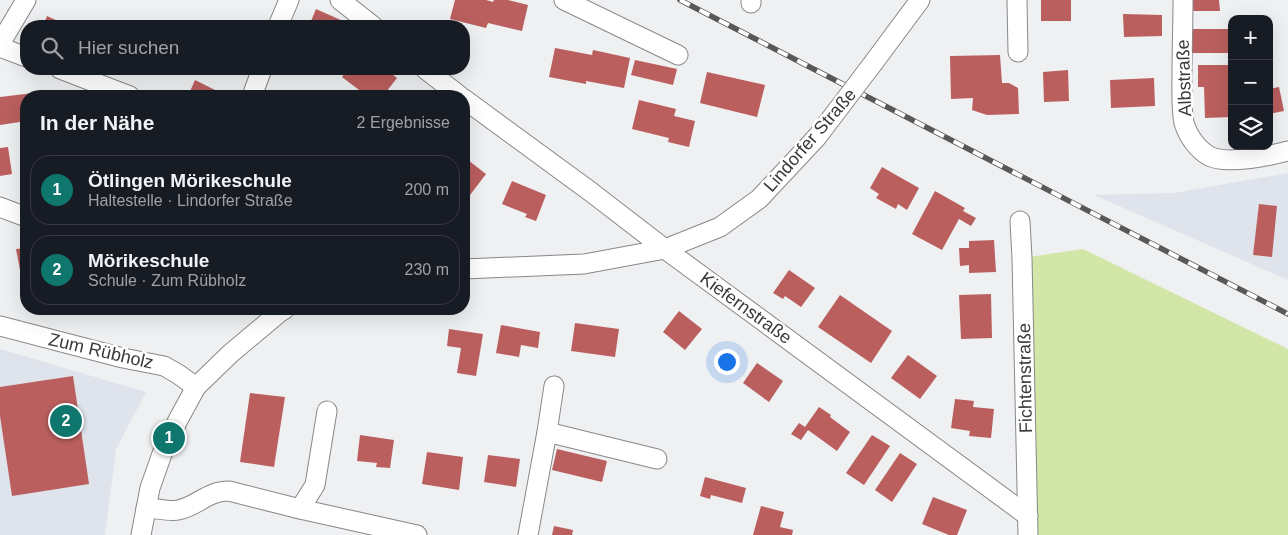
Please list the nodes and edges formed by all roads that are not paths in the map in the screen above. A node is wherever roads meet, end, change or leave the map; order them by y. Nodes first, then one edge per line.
1 (26, 0) edge
2 (288, 0) edge
3 (340, 0) edge
4 (564, 0) edge
5 (920, 0) edge
6 (1017, 0) edge
7 (1183, 0) edge
8 (280, 20) edge
9 (365, 20) edge
10 (0, 46) edge
11 (1018, 52) dead end
12 (20, 54) edge
13 (678, 56) dead end
14 (76, 75) edge
15 (260, 75) edge
16 (433, 75) edge
17 (114, 90) edge
18 (254, 90) edge
19 (452, 90) edge
20 (470, 103) edge
21 (1288, 151) edge
22 (0, 207) edge
23 (20, 215) edge
24 (1020, 221) dead end
25 (665, 249) junction
26 (470, 269) edge
27 (276, 315) edge
28 (0, 326) edge
29 (554, 386) dead end
30 (196, 387) junction
31 (327, 411) dead end
32 (547, 432) junction
33 (657, 459) dead end
34 (146, 508) junction
35 (300, 509) junction
36 (1028, 516) junction
37 (142, 535) edge
38 (417, 535) edge
39 (528, 535) edge
40 (1028, 535) edge

1 - 10 street
2 - 8 street
3 - 9 street
4 - 13 street
5 - 25 street, Lindorfer Straße, bridge
6 - 11 street
7 - 21 street, Albstraße
10 - 12 street
14 - 17 street
15 - 18 street
16 - 19 street
20 - 25 street, Kiefernstraße
22 - 23 street
24 - 36 street, Fichtenstraße
25 - 26 street, Lindorfer Straße
25 - 36 street, Kiefernstraße
27 - 30 street
28 - 30 street, Zum Rübholz
29 - 32 street
30 - 34 street
31 - 35 street
32 - 33 street
32 - 39 street
34 - 35 street
34 - 37 street
35 - 38 street
36 - 40 street, Fichtenstraße

